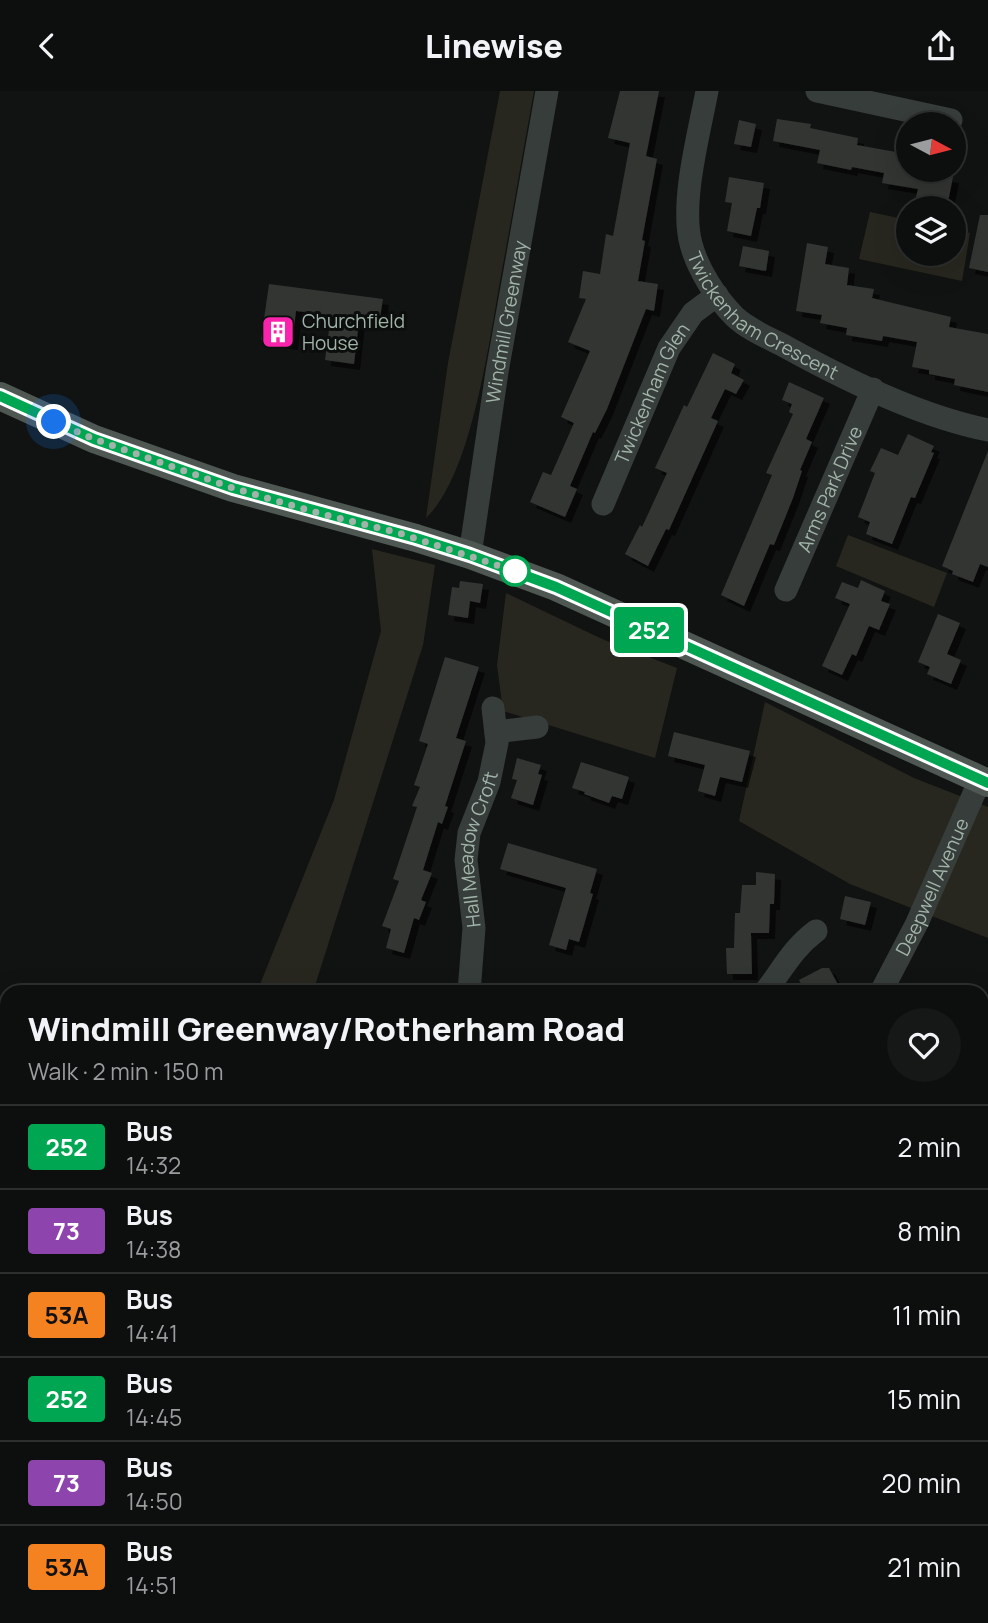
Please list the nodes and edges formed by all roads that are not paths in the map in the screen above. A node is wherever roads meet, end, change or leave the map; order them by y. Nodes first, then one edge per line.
1 (547, 91) edge
2 (706, 91) edge
3 (817, 91) edge
4 (914, 112) edge
5 (717, 295) junction
6 (873, 389) junction
7 (0, 396) edge
8 (988, 430) edge
9 (603, 504) dead end
10 (470, 555) junction
11 (786, 590) dead end
12 (493, 708) dead end
13 (537, 727) dead end
14 (496, 732) junction
15 (984, 782) edge
16 (816, 931) dead end
17 (470, 985) edge
18 (770, 985) edge
19 (885, 985) edge

1 - 10 street, Windmill Greenway
2 - 5 street, Twickenham Crescent
3 - 4 street
5 - 6 street, Twickenham Crescent
5 - 9 street, Twickenham Glen
6 - 8 street, Twickenham Crescent
6 - 11 street, Arms Park Drive
7 - 10 main road
10 - 15 main road
12 - 14 street, Hall Meadow Croft
13 - 14 street
14 - 17 street, Hall Meadow Croft
15 - 19 street, Deepwell Avenue
16 - 18 street

